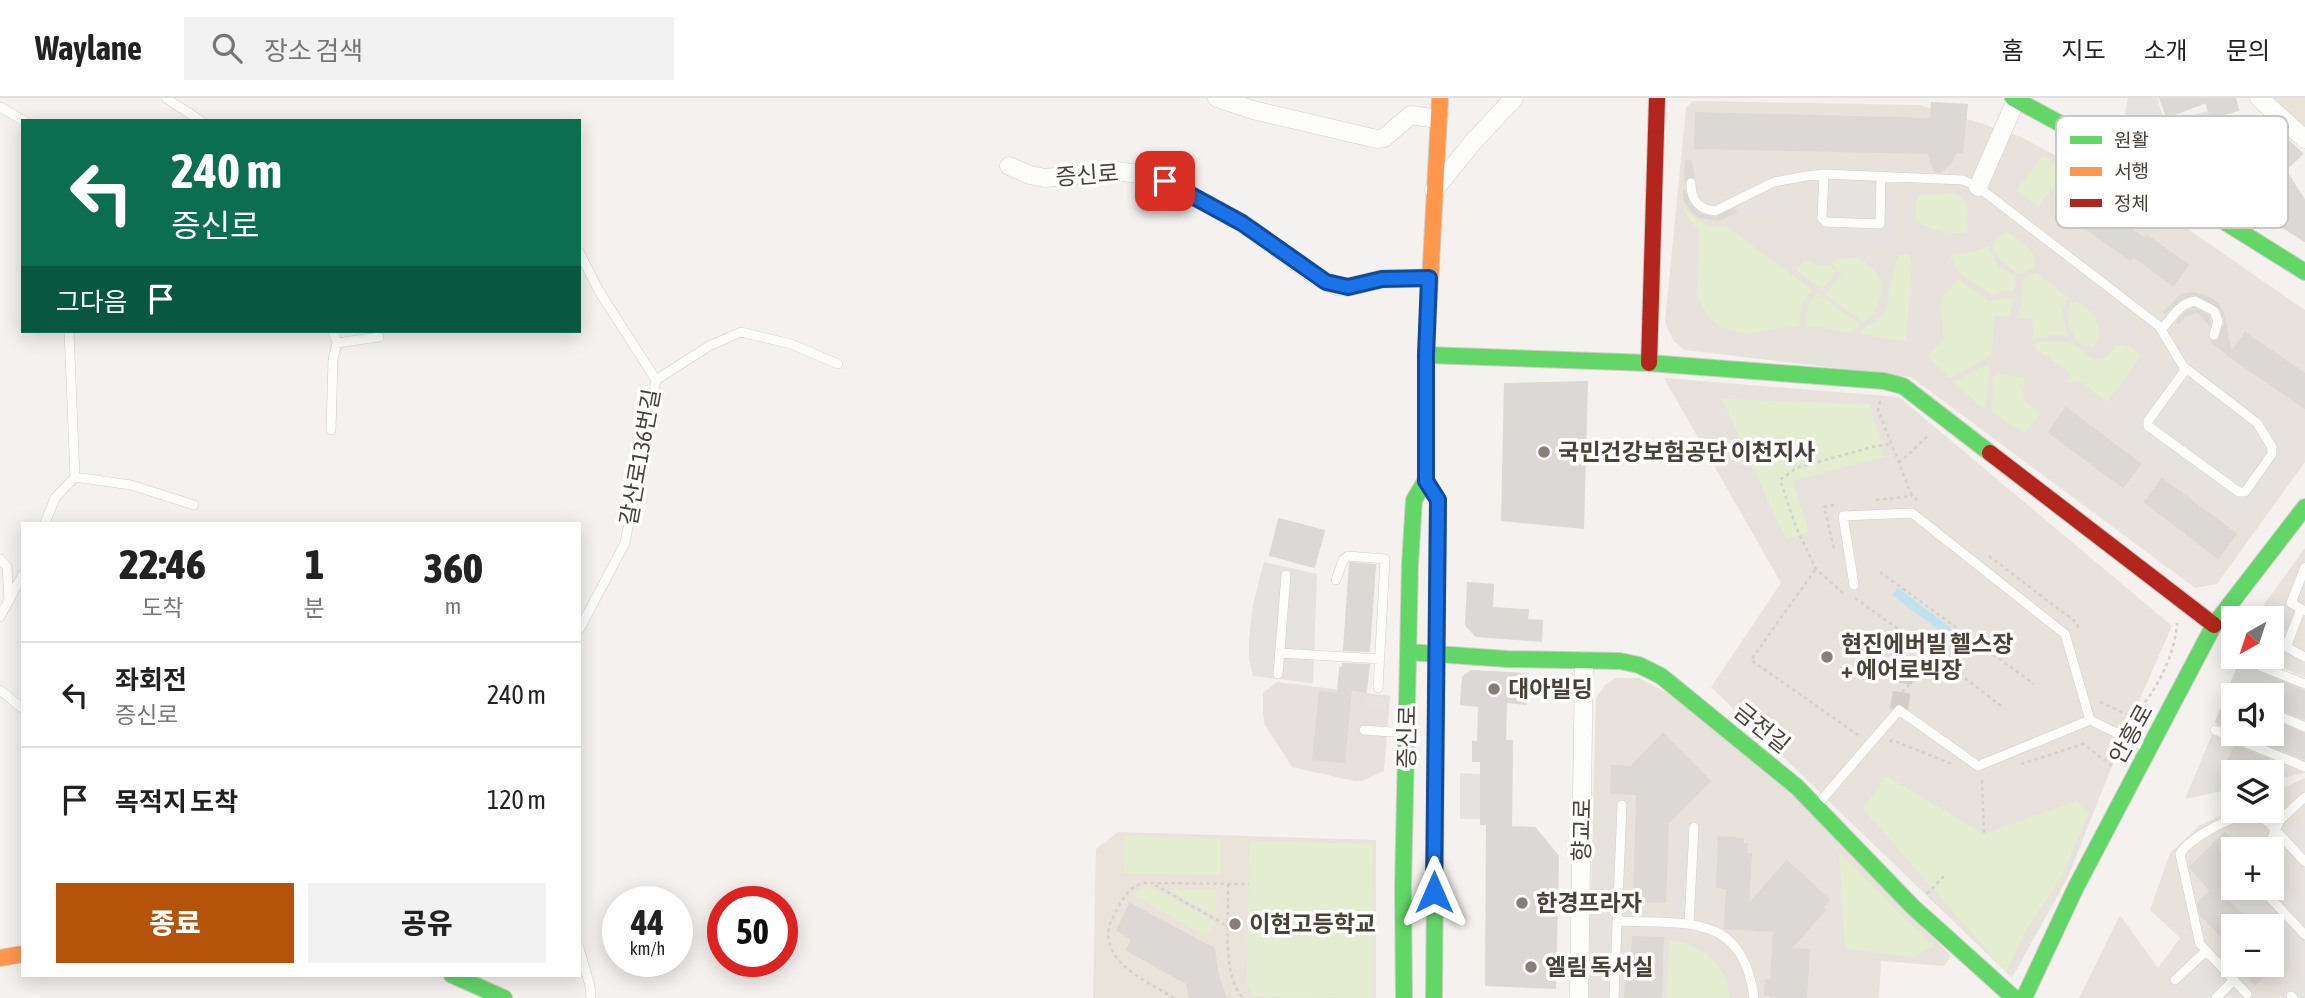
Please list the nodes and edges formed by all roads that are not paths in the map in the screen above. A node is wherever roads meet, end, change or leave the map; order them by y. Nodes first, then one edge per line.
1 (166, 98) edge
2 (1217, 98) edge
3 (1440, 98) edge
4 (1514, 98) edge
5 (1657, 98) edge
6 (2015, 98) edge
7 (2259, 98) edge
8 (0, 107) edge
9 (2279, 116) edge
10 (21, 119) edge
11 (198, 119) edge
12 (1438, 119) junction
13 (2056, 121) edge
14 (2288, 124) edge
15 (2305, 139) edge
16 (1009, 166) dead end
17 (1824, 174) junction
18 (1881, 177) junction
19 (1691, 183) dead end
20 (1978, 187) junction
21 (1434, 191) junction
22 (2235, 228) edge
23 (581, 256) edge
24 (2305, 272) edge
25 (1429, 278) junction
26 (2162, 329) junction
27 (69, 333) edge
28 (334, 333) edge
29 (2214, 335) dead end
30 (379, 337) dead end
31 (337, 343) junction
32 (1426, 355) junction
33 (1650, 363) junction
34 (838, 364) dead end
35 (2186, 369) junction
36 (656, 380) junction
37 (331, 430) dead end
38 (75, 477) junction
39 (1426, 481) junction
40 (194, 505) dead end
41 (2305, 507) edge
42 (45, 522) edge
43 (0, 559) edge
44 (1385, 559) junction
45 (1410, 564) junction
46 (2305, 567) edge
47 (1286, 575) dead end
48 (21, 578) edge
49 (1336, 580) dead end
50 (1854, 585) dead end
51 (9, 603) junction
52 (2303, 610) edge
53 (0, 617) edge
54 (2214, 625) junction
55 (581, 626) edge
56 (1381, 626) junction
57 (1408, 626) junction
58 (1408, 652) junction
59 (1280, 653) junction
60 (1435, 654) junction
61 (2305, 657) edge
62 (1380, 659) junction
63 (1584, 661) junction
64 (2268, 669) edge
65 (1278, 674) dead end
66 (2305, 684) edge
67 (1378, 688) dead end
68 (0, 690) edge
69 (21, 707) edge
70 (2284, 718) edge
71 (2090, 720) junction
72 (2305, 727) edge
73 (1364, 730) dead end
74 (2215, 730) dead end
75 (1407, 733) junction
76 (2148, 748) junction
77 (2305, 767) edge
78 (2305, 797) edge
79 (1622, 806) dead end
80 (1817, 806) junction
81 (1694, 827) dead end
82 (2275, 830) junction
83 (2272, 837) edge
84 (2305, 862) edge
85 (2272, 900) edge
86 (1618, 921) junction
87 (1689, 924) junction
88 (2305, 934) edge
89 (2206, 951) junction
90 (21, 954) edge
91 (581, 955) edge
92 (0, 958) edge
93 (458, 978) edge
94 (2175, 980) dead end
95 (2234, 980) junction
96 (2247, 993) dead end
97 (458, 998) edge
98 (504, 998) edge
99 (591, 998) edge
100 (1404, 998) edge
101 (1434, 998) edge
102 (1579, 998) edge
103 (1615, 998) edge
104 (1754, 998) edge
105 (2014, 998) edge
106 (2024, 998) edge
107 (2216, 998) edge

1 - 11 lane
2 - 12 street
3 - 12 street, 증신로
4 - 21 street
5 - 33 street
6 - 13 street
6 - 20 street
7 - 9 street
8 - 10 lane
12 - 21 street, 증신로
14 - 15 street
16 - 25 street, 증신로
17 - 18 lane
17 - 18 lane
17 - 19 lane
18 - 20 lane
20 - 26 lane
21 - 25 street, 증신로
22 - 24 street
23 - 36 lane, 갈산로136번길
25 - 32 street, 증신로
26 - 29 lane
26 - 35 lane
27 - 38 lane
28 - 31 lane
30 - 31 lane
31 - 37 lane
32 - 33 street
32 - 39 street, 증신로
33 - 54 street
34 - 36 lane
35 - 35 lane
36 - 55 lane, 갈산로136번길
38 - 40 lane
38 - 42 lane
39 - 45 street, 증신로
39 - 60 street, 증신로
41 - 54 street, 안흥로
43 - 51 lane
44 - 45 lane
44 - 49 lane
44 - 56 lane
45 - 57 street, 증신로
46 - 52 lane
47 - 59 lane
48 - 51 lane
50 - 71 lane
51 - 53 lane
52 - 61 lane
54 - 76 street, 안흥로
56 - 57 lane
56 - 62 lane
57 - 58 street, 증신로
58 - 60 street, 금전길
58 - 75 street, 증신로
59 - 62 lane
59 - 65 lane
60 - 63 street, 금전길
60 - 101 street, 증신로
62 - 67 lane
63 - 80 street, 금전길
63 - 102 street, 향교로
64 - 66 lane
68 - 69 lane
70 - 72 lane
71 - 76 lane
71 - 80 lane
73 - 75 lane
74 - 77 lane
75 - 100 street, 증신로
76 - 106 street, 안흥로
78 - 82 lane
79 - 86 lane
80 - 105 street, 금전길
81 - 87 lane
82 - 83 lane
82 - 84 lane
82 - 89 lane
85 - 88 lane
86 - 87 lane
86 - 103 lane
87 - 104 lane
89 - 94 lane
89 - 95 lane
90 - 92 street
91 - 99 lane
93 - 97 street
93 - 98 street
95 - 96 lane
95 - 107 lane

